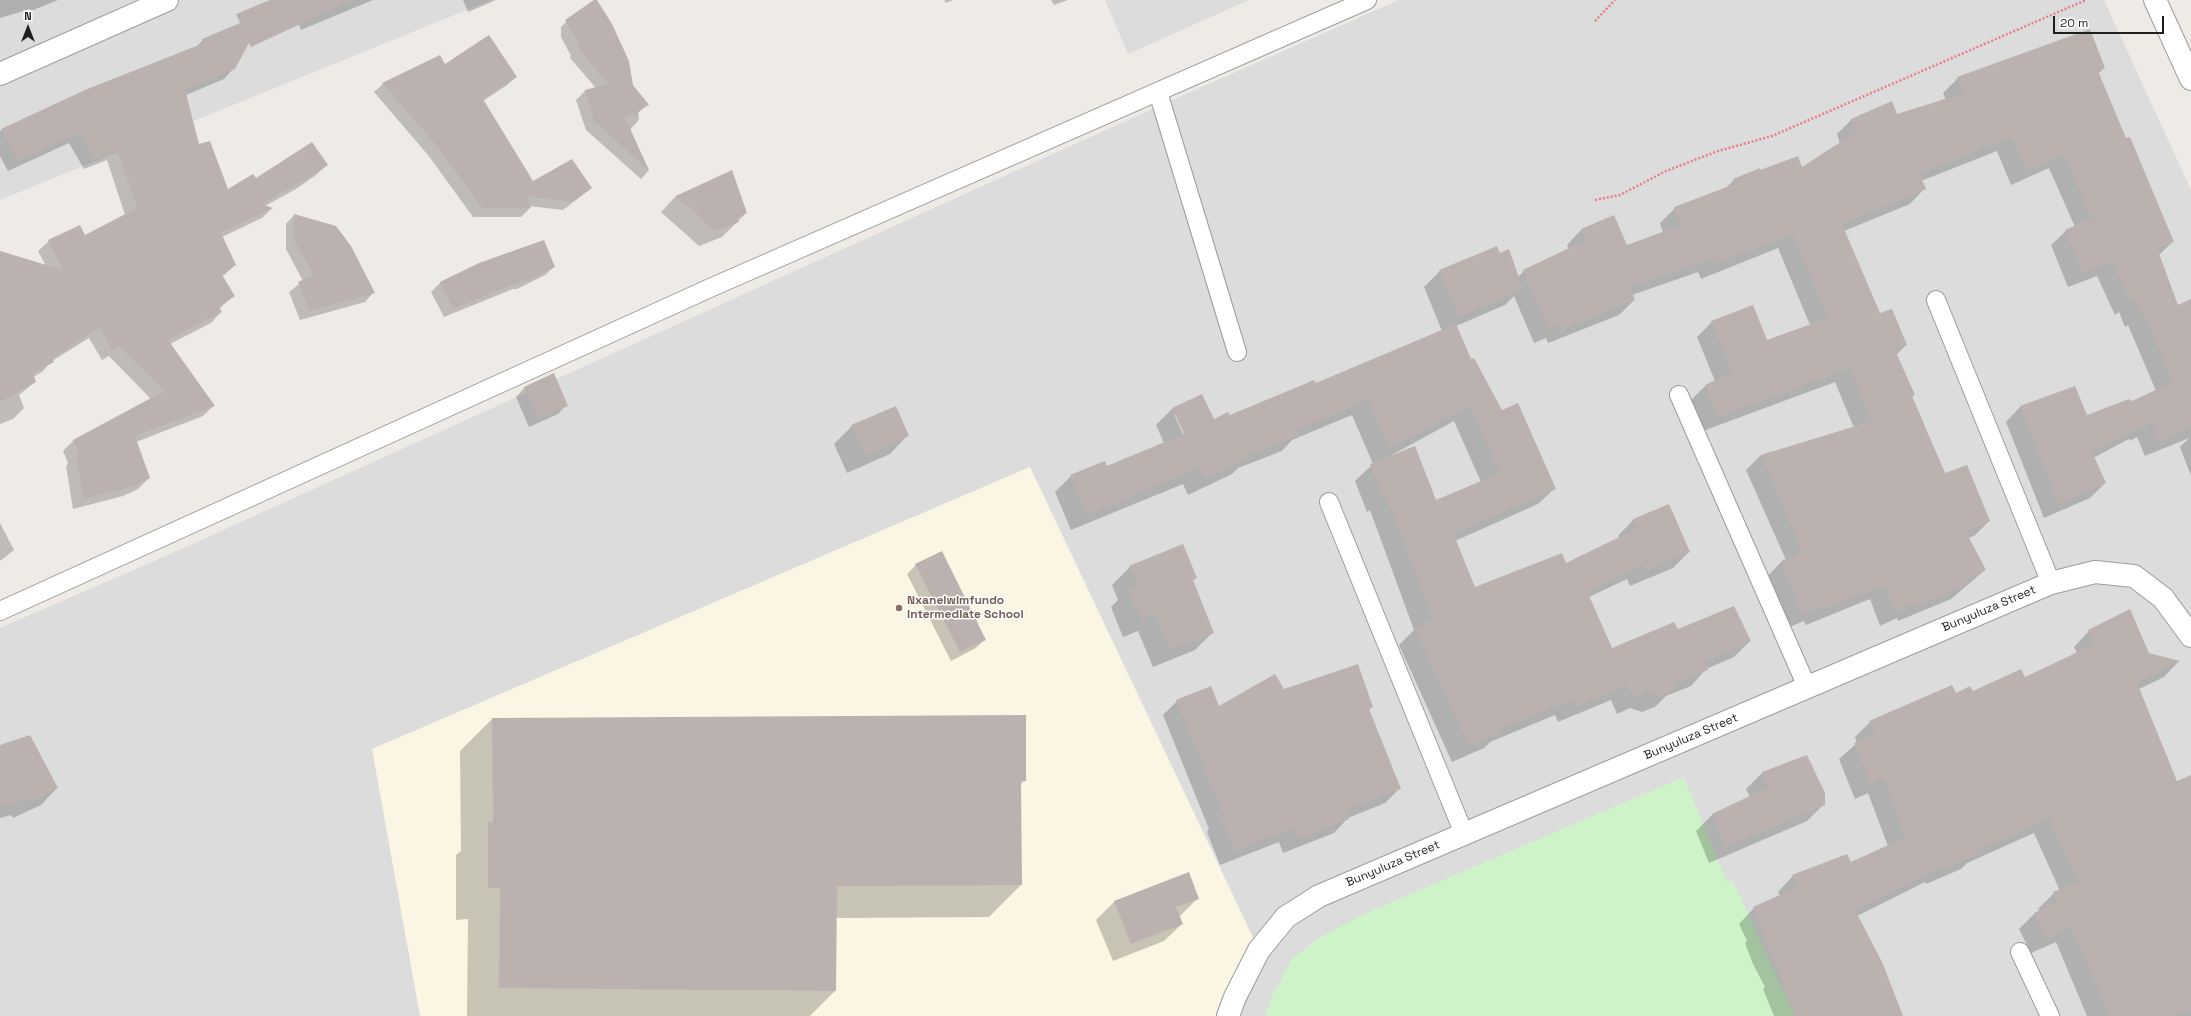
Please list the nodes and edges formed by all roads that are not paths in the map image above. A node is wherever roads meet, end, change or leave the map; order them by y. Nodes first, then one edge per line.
1 (167, 0) edge
2 (1368, 0) edge
3 (2155, 0) edge
4 (0, 74) edge
5 (2191, 79) edge
6 (1158, 92) junction
7 (1936, 300) dead end
8 (1237, 352) dead end
9 (1679, 395) dead end
10 (1329, 502) dead end
11 (2051, 583) junction
12 (0, 611) edge
13 (2191, 636) edge
14 (1807, 687) junction
15 (1464, 834) junction
16 (2020, 952) dead end
17 (1228, 1016) edge
18 (2050, 1016) edge

1 - 4 street
2 - 6 lane
3 - 5 street
6 - 8 lane
6 - 12 lane
7 - 11 lane
9 - 14 lane
10 - 15 lane
11 - 13 street, Bunyuluza Street
11 - 14 street, Bunyuluza Street
14 - 15 street, Bunyuluza Street
15 - 17 street, Bunyuluza Street
16 - 18 lane

